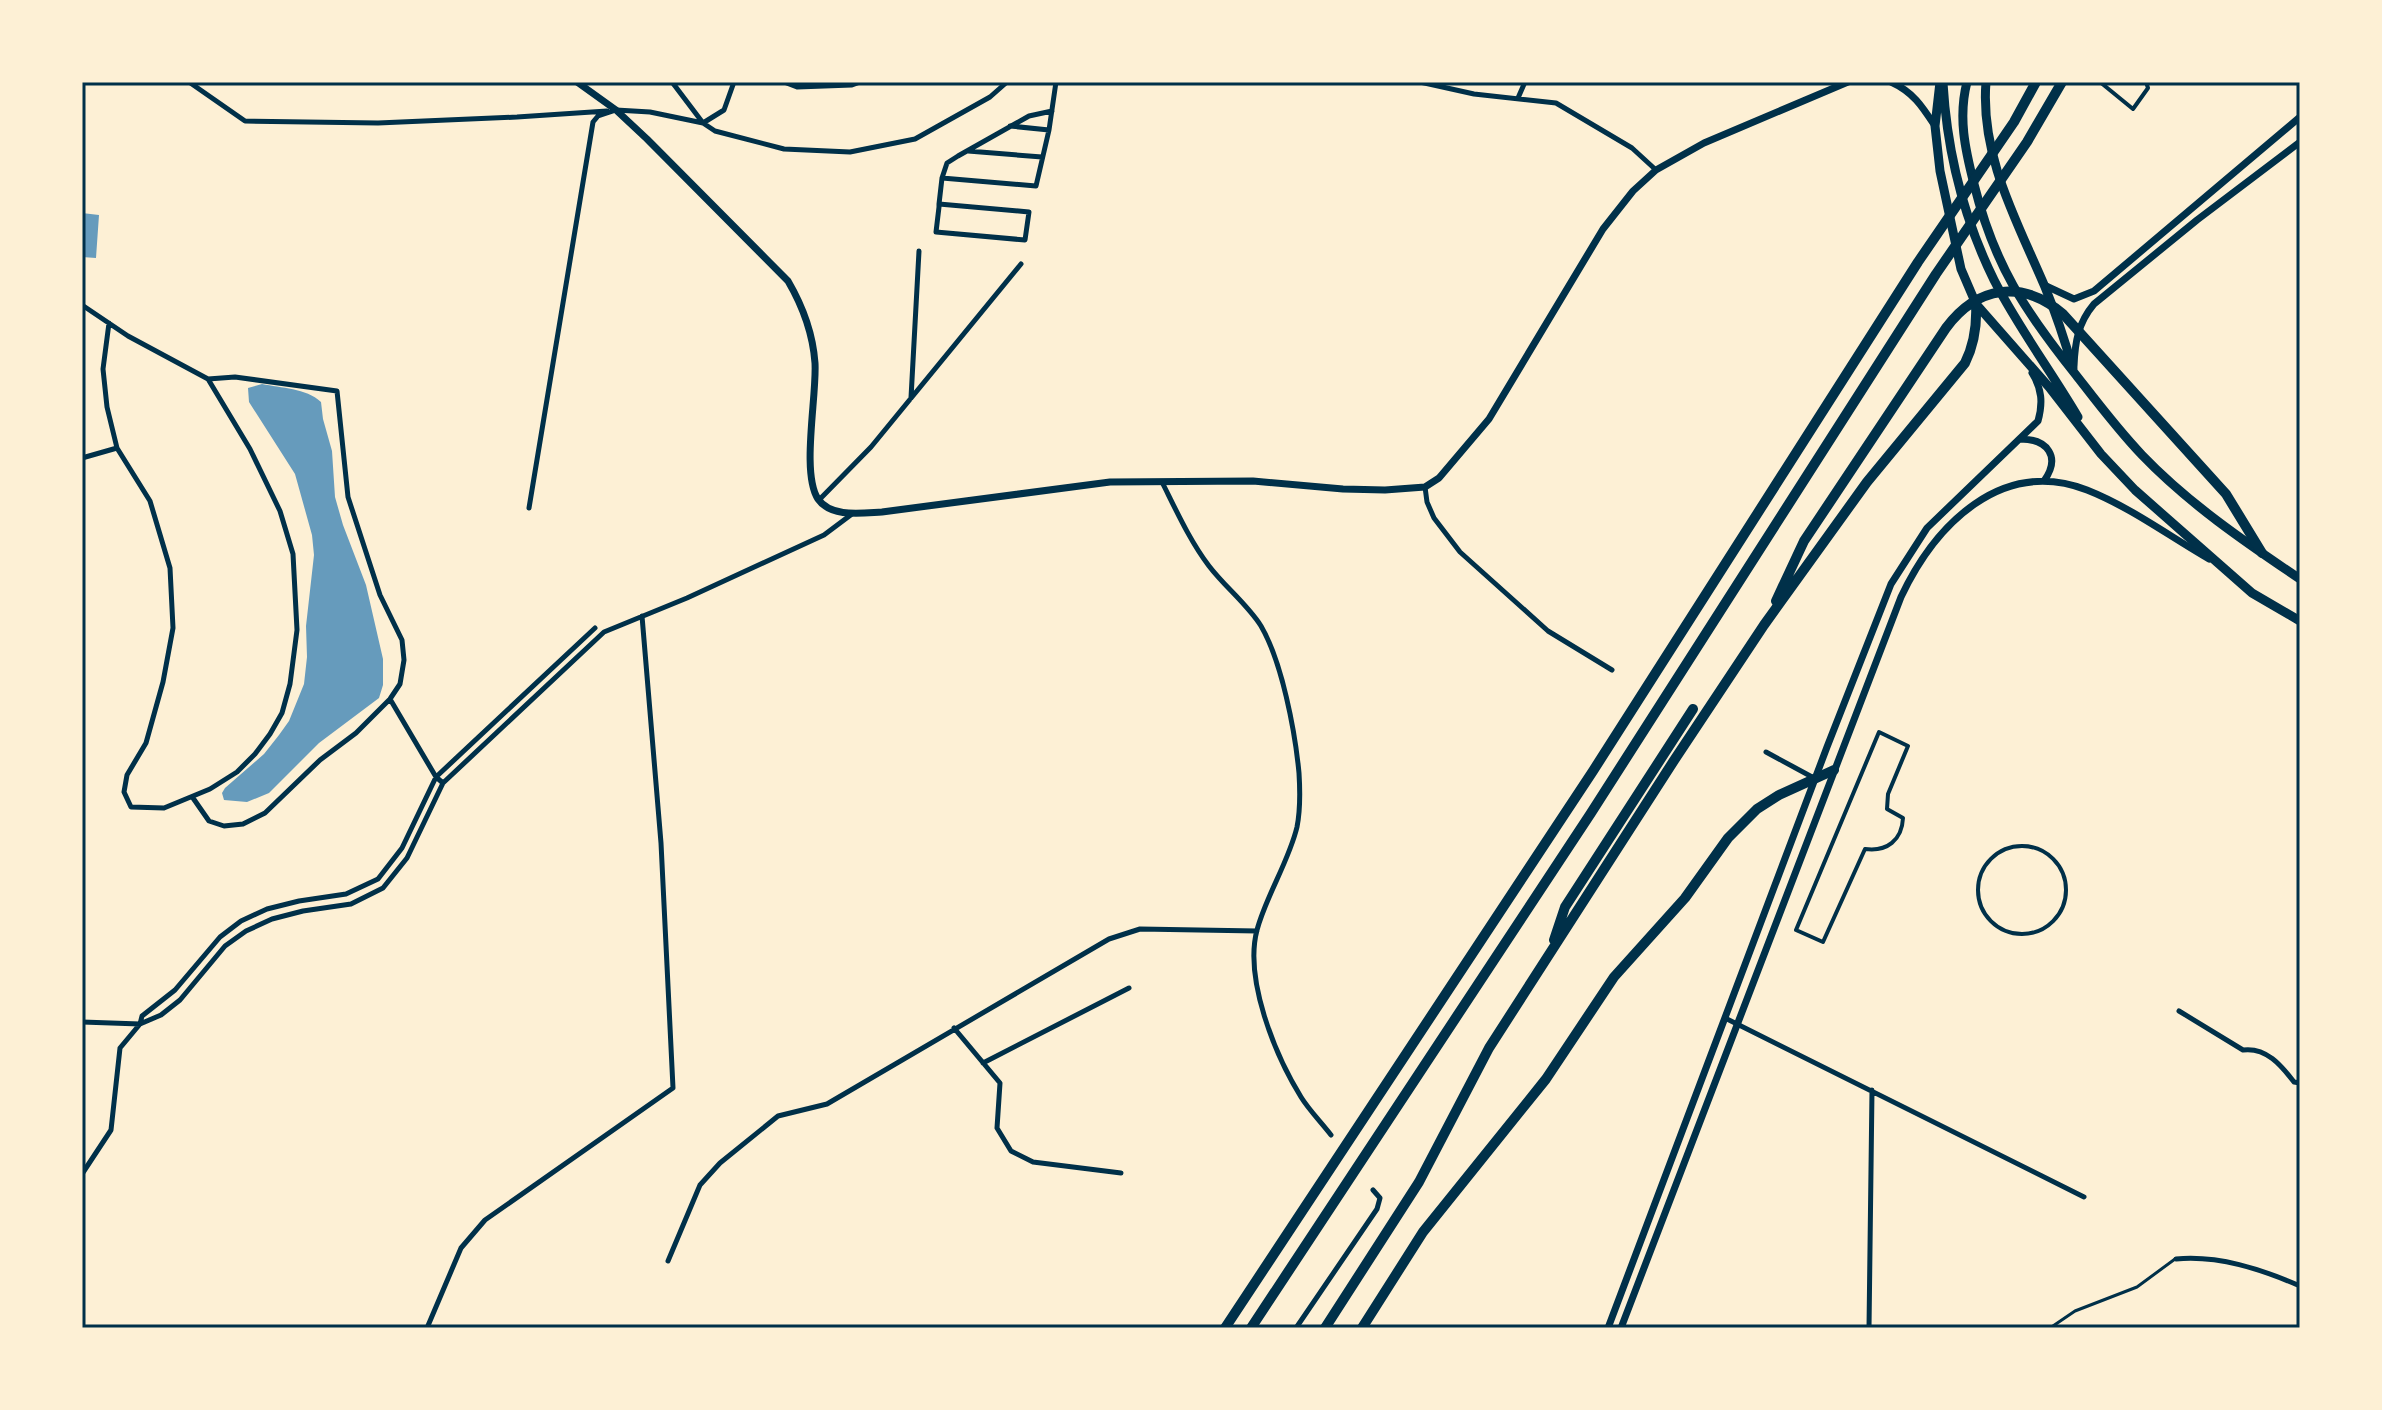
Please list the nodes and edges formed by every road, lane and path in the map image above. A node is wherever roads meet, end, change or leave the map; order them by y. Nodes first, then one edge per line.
1 (189, 82) edge
2 (577, 82) edge
3 (672, 82) edge
4 (734, 82) edge
5 (784, 82) edge
6 (860, 82) edge
7 (1056, 82) edge
8 (1420, 82) edge
9 (1525, 82) edge
10 (1848, 82) edge
11 (1891, 82) edge
12 (1942, 82) edge
13 (1967, 82) edge
14 (1986, 82) edge
15 (2036, 82) edge
16 (2062, 82) edge
17 (2100, 82) edge
18 (2146, 82) edge
19 (1003, 83) edge
20 (1518, 98) junction
21 (616, 110) junction
22 (1052, 111) junction
23 (2300, 117) edge
24 (703, 123) junction
25 (1010, 126) junction
26 (1935, 126) junction
27 (1049, 130) junction
28 (2300, 142) edge
29 (966, 151) junction
30 (1042, 157) junction
31 (1656, 170) junction
32 (942, 178) junction
33 (939, 204) junction
34 (919, 251) dead end
35 (1021, 264) dead end
36 (2044, 285) junction
37 (2094, 291) junction
38 (2101, 298) junction
39 (1976, 304) junction
40 (82, 305) edge
41 (109, 323) junction
42 (2078, 330) junction
43 (2020, 354) junction
44 (2074, 372) junction
45 (208, 379) junction
46 (911, 399) junction
47 (2020, 439) junction
48 (117, 448) junction
49 (2101, 454) junction
50 (82, 458) edge
51 (2044, 481) junction
52 (1162, 482) junction
53 (1425, 487) junction
54 (819, 500) junction
55 (529, 508) dead end
56 (853, 513) junction
57 (2262, 553) junction
58 (2216, 564) junction
59 (2300, 579) edge
60 (642, 616) junction
61 (2300, 621) edge
62 (1764, 625) junction
63 (595, 628) dead end
64 (560, 661) junction
65 (566, 668) junction
66 (1612, 670) dead end
67 (390, 699) junction
68 (1693, 709) dead end
69 (1766, 752) dead end
70 (1834, 770) junction
71 (436, 777) junction
72 (1815, 779) junction
73 (443, 783) junction
74 (193, 798) junction
75 (1875, 850) joint
76 (378, 879) junction
77 (383, 888) junction
78 (2001, 930) joint
79 (1257, 931) junction
80 (1129, 988) dead end
81 (1526, 992) junction
82 (2179, 1011) dead end
83 (1725, 1018) junction
84 (82, 1022) edge
85 (1737, 1023) junction
86 (140, 1024) junction
87 (954, 1028) junction
88 (983, 1063) junction
89 (2300, 1083) edge
90 (1872, 1090) junction
91 (1331, 1135) dead end
92 (1121, 1173) dead end
93 (82, 1174) edge
94 (1373, 1190) dead end
95 (2084, 1197) dead end
96 (2176, 1259) joint
97 (668, 1261) dead end
98 (2300, 1286) edge
99 (427, 1328) edge
100 (1225, 1328) edge
101 (1251, 1328) edge
102 (1296, 1328) edge
103 (1325, 1328) edge
104 (1362, 1328) edge
105 (1608, 1328) edge
106 (1621, 1328) edge
107 (1869, 1328) edge
108 (2050, 1328) edge

1 - 21 street
2 - 21 street
3 - 24 street
4 - 24 street
5 - 6 street
7 - 22 street
8 - 20 street
9 - 20 street
10 - 31 street
11 - 26 street
12 - 26 highway
12 - 49 highway
13 - 44 highway
14 - 36 highway
15 - 100 highway
16 - 101 highway
17 - 18 street
19 - 24 street
20 - 31 street
21 - 24 street
21 - 54 street
21 - 55 street
22 - 25 street
22 - 27 street
23 - 37 street
25 - 27 street
25 - 29 street
26 - 39 highway
27 - 30 street
28 - 38 street
29 - 30 street
29 - 32 street
30 - 32 street
31 - 53 street
32 - 33 street
33 - 33 street
34 - 46 street
35 - 46 street
36 - 37 street
36 - 44 highway
37 - 38 street
38 - 42 street
39 - 43 highway
39 - 62 highway
40 - 41 street
41 - 45 street
41 - 48 street
42 - 44 street
42 - 57 highway
42 - 62 highway
43 - 47 street
43 - 49 highway
44 - 57 highway
45 - 67 street
45 - 74 street
46 - 54 street
47 - 51 street
47 - 72 street
48 - 50 street
48 - 74 street
49 - 58 highway
51 - 58 street
51 - 70 street
52 - 53 street
52 - 56 street
52 - 79 street
53 - 66 street
54 - 56 street
56 - 60 street
57 - 59 highway
58 - 61 highway
60 - 65 street
60 - 99 street
62 - 81 highway
63 - 64 street
64 - 65 street
64 - 71 street
65 - 73 street
67 - 71 street
67 - 74 street
68 - 81 highway
69 - 72 street
70 - 72 highway
70 - 85 street
71 - 73 street
71 - 76 street
72 - 83 street
72 - 104 highway
73 - 77 street
75 - 75 street
76 - 77 street
76 - 86 street
77 - 86 street
78 - 78 street
79 - 87 street
79 - 91 street
80 - 88 street
81 - 103 highway
82 - 89 street
83 - 85 street
83 - 105 street
84 - 86 street
85 - 90 street
85 - 106 street
86 - 93 street
87 - 88 street
87 - 97 street
88 - 92 street
90 - 95 street
90 - 107 street
94 - 102 street
96 - 98 street
96 - 108 lane

